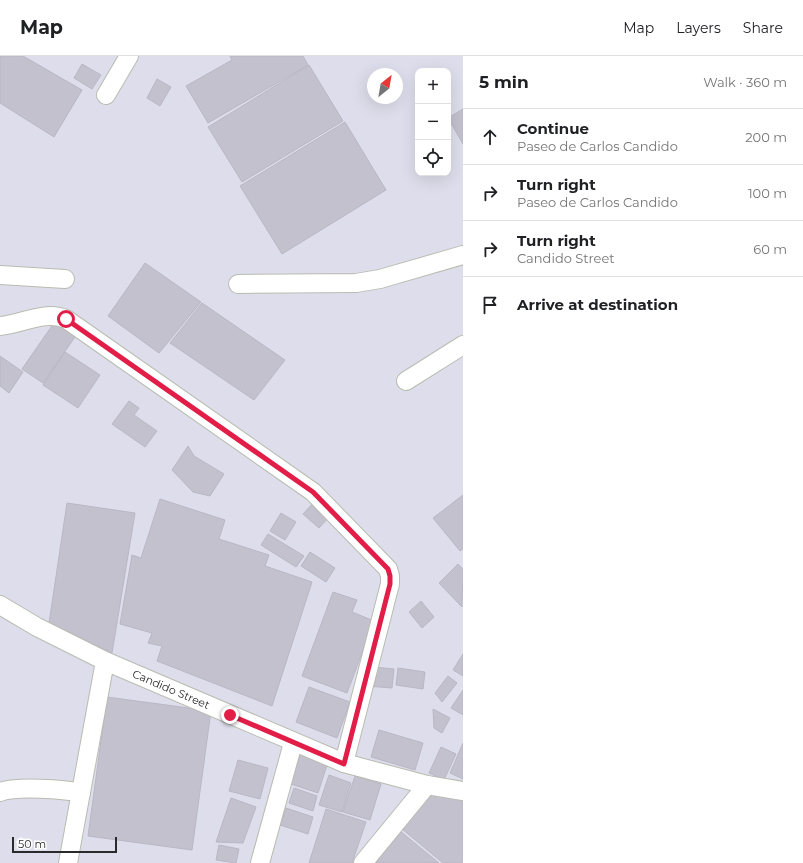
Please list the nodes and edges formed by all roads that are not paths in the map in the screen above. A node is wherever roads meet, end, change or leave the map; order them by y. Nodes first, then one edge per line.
1 (129, 56) edge
2 (106, 95) dead end
3 (463, 255) edge
4 (0, 275) edge
5 (65, 279) dead end
6 (238, 284) dead end
7 (0, 326) edge
8 (463, 345) edge
9 (406, 381) dead end
10 (0, 605) edge
11 (105, 661) junction
12 (293, 743) junction
13 (344, 764) junction
14 (427, 785) junction
15 (463, 791) edge
16 (0, 792) edge
17 (81, 793) junction
18 (68, 863) edge
19 (260, 863) edge
20 (363, 863) edge

1 - 2 street
3 - 6 street
4 - 5 street
7 - 13 street
8 - 9 street
10 - 11 street, Candido Street
11 - 12 street, Candido Street
11 - 17 street
12 - 13 street, Candido Street
12 - 19 street
13 - 14 street, Candido Street
14 - 15 street, Candido Street
14 - 20 street
16 - 17 street
17 - 18 street

